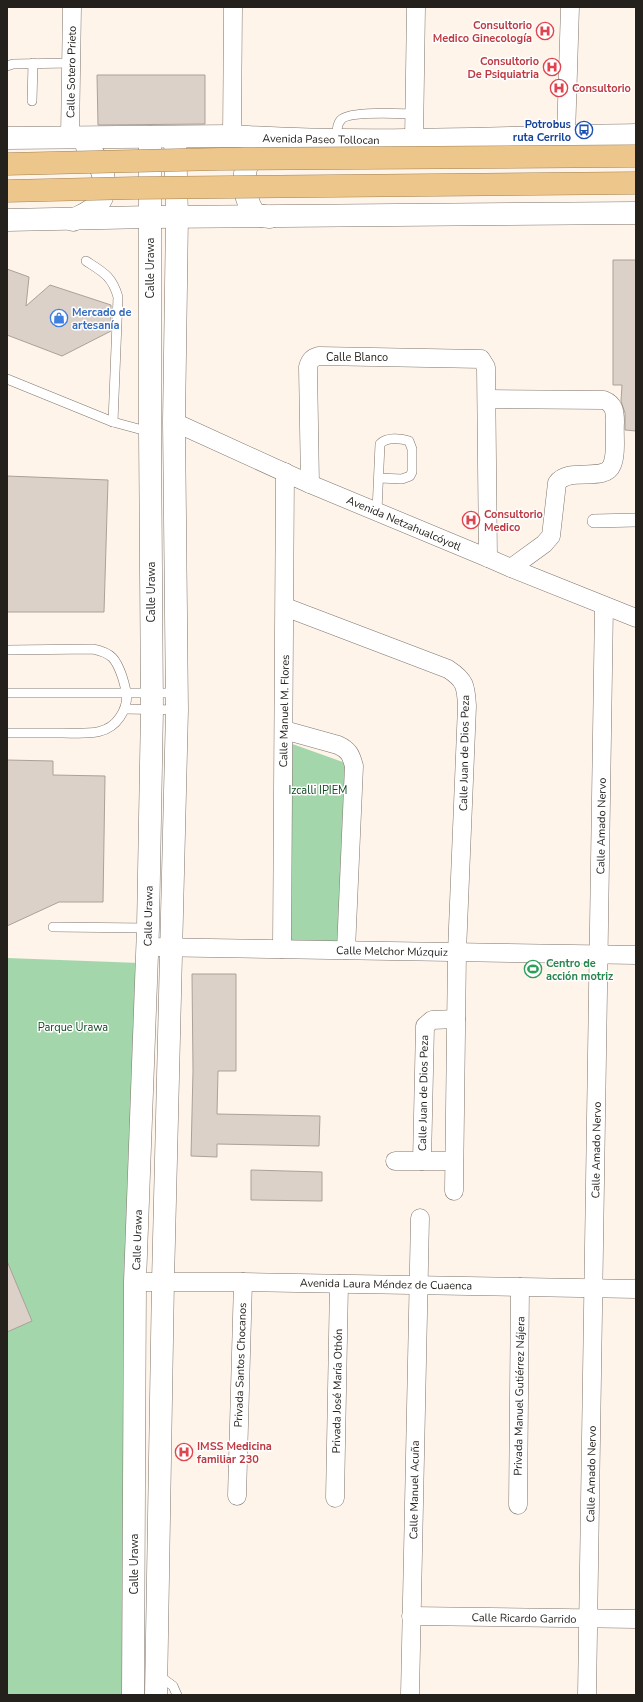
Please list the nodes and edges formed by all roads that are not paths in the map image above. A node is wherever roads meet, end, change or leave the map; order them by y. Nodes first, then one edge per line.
1 (72, 7) edge
2 (233, 7) edge
3 (416, 7) edge
4 (570, 7) edge
5 (32, 63) junction
6 (71, 63) junction
7 (7, 66) edge
8 (32, 101) dead end
9 (415, 114) junction
10 (636, 135) edge
11 (232, 136) junction
12 (566, 136) junction
13 (70, 137) junction
14 (150, 137) junction
15 (175, 137) junction
16 (7, 138) edge
17 (269, 139) junction
18 (337, 139) junction
19 (414, 140) junction
20 (636, 156) edge
21 (7, 164) edge
22 (636, 183) edge
23 (7, 191) edge
24 (636, 213) edge
25 (151, 217) junction
26 (177, 217) junction
27 (270, 217) junction
28 (7, 220) edge
29 (73, 220) junction
30 (86, 261) dead end
31 (7, 379) edge
32 (486, 399) junction
33 (113, 422) junction
34 (174, 422) junction
35 (150, 432) junction
36 (285, 472) junction
37 (379, 478) junction
38 (310, 484) junction
39 (377, 511) junction
40 (636, 520) edge
41 (594, 521) dead end
42 (488, 558) junction
43 (510, 568) junction
44 (604, 606) junction
45 (285, 607) junction
46 (636, 618) edge
47 (7, 650) edge
48 (7, 693) edge
49 (127, 694) junction
50 (152, 701) junction
51 (177, 702) junction
52 (125, 709) junction
53 (284, 730) junction
54 (7, 733) edge
55 (53, 927) dead end
56 (148, 938) junction
57 (172, 948) junction
58 (282, 950) junction
59 (346, 950) junction
60 (457, 952) junction
61 (599, 954) junction
62 (636, 955) edge
63 (456, 1019) junction
64 (396, 1161) dead end
65 (422, 1161) junction
66 (454, 1161) junction
67 (454, 1191) dead end
68 (420, 1218) dead end
69 (163, 1281) junction
70 (135, 1282) junction
71 (243, 1282) junction
72 (339, 1284) junction
73 (419, 1285) junction
74 (520, 1287) junction
75 (593, 1288) junction
76 (636, 1289) edge
77 (237, 1496) dead end
78 (335, 1498) dead end
79 (518, 1505) dead end
80 (411, 1616) junction
81 (588, 1619) junction
82 (636, 1619) edge
83 (157, 1685) edge
84 (133, 1695) edge
85 (177, 1695) edge
86 (410, 1695) edge
87 (587, 1695) edge

1 - 6 street, Calle Sotero Prieto
2 - 11 street
3 - 9 street
4 - 12 street
5 - 6 lane
5 - 7 lane
5 - 8 lane
6 - 13 street, Calle Sotero Prieto
9 - 18 lane
9 - 19 street
10 - 12 main road, Avenida Paseo Tollocan
11 - 15 main road, Avenida Paseo Tollocan
11 - 17 main road, Avenida Paseo Tollocan
12 - 19 main road, Avenida Paseo Tollocan
13 - 14 main road, Avenida Paseo Tollocan
13 - 16 main road, Avenida Paseo Tollocan
13 - 29 main road
14 - 15 main road, Avenida Paseo Tollocan
14 - 25 main road, Calle Urawa
15 - 26 main road
17 - 18 main road, Avenida Paseo Tollocan
17 - 27 main road
18 - 19 main road, Avenida Paseo Tollocan
20 - 21 highway, Avenida Paseo Tollocan, bridge
22 - 23 highway, bridge
24 - 27 main road
25 - 26 main road
25 - 29 main road
25 - 35 main road, Calle Urawa
26 - 27 main road
26 - 34 main road
28 - 29 main road
30 - 33 lane
31 - 33 lane
32 - 38 street, Calle Blanco
32 - 42 street
32 - 43 street
33 - 35 lane
34 - 36 street, Avenida Netzahualcóyotl
34 - 51 main road
35 - 50 main road, Calle Urawa
36 - 38 street, Avenida Netzahualcóyotl
36 - 45 street, Calle Manuel M. Flores
37 - 37 lane
37 - 39 lane
38 - 39 street, Avenida Netzahualcóyotl
39 - 42 street, Avenida Netzahualcóyotl
40 - 41 street
42 - 43 street, Avenida Netzahualcóyotl
43 - 44 street, Avenida Netzahualcóyotl
44 - 46 street, Avenida Netzahualcóyotl
44 - 61 street, Calle Amado Nervo
45 - 53 street, Calle Manuel M. Flores
45 - 60 street, Calle Juan de Dios Peza
47 - 49 lane
48 - 49 lane
49 - 50 lane
49 - 52 lane
50 - 51 lane
50 - 51 lane
50 - 52 lane
50 - 56 main road, Calle Urawa
51 - 57 main road
52 - 54 lane
53 - 58 street, Calle Manuel M. Flores
53 - 59 street
55 - 56 lane
56 - 57 street, Calle Melchor Múzquiz
56 - 70 main road, Calle Urawa
57 - 58 street, Calle Melchor Múzquiz
57 - 69 main road
58 - 59 street, Calle Melchor Múzquiz
59 - 60 street, Calle Melchor Múzquiz
60 - 61 street, Calle Melchor Múzquiz
60 - 63 street, Calle Juan de Dios Peza
61 - 62 street, Calle Melchor Múzquiz
61 - 75 street, Calle Amado Nervo
63 - 65 street, Calle Juan de Dios Peza
63 - 66 street, Calle Juan de Dios Peza
64 - 65 street
65 - 66 street, Calle Juan de Dios Peza
66 - 67 street, Calle Juan de Dios Peza
68 - 73 street
69 - 70 street, Avenida Laura Méndez de Cuaenca
69 - 71 street, Avenida Laura Méndez de Cuaenca
69 - 83 main road
70 - 84 main road, Calle Urawa
71 - 72 street, Avenida Laura Méndez de Cuaenca
71 - 77 street, Privada Santos Chocanos
72 - 73 street, Avenida Laura Méndez de Cuaenca
72 - 78 street, Privada José María Othón
73 - 74 street, Avenida Laura Méndez de Cuaenca
73 - 80 street, Calle Manuel Acuña
74 - 75 street, Avenida Laura Méndez de Cuaenca
74 - 79 street, Privada Manuel Gutiérrez Nájera
75 - 76 street, Avenida Laura Méndez de Cuaenca
75 - 81 street, Calle Amado Nervo
80 - 81 street, Calle Ricardo Garrido
80 - 86 street, Calle Manuel Acuña
81 - 82 street, Calle Ricardo Garrido
81 - 87 street, Calle Amado Nervo
83 - 85 lane

